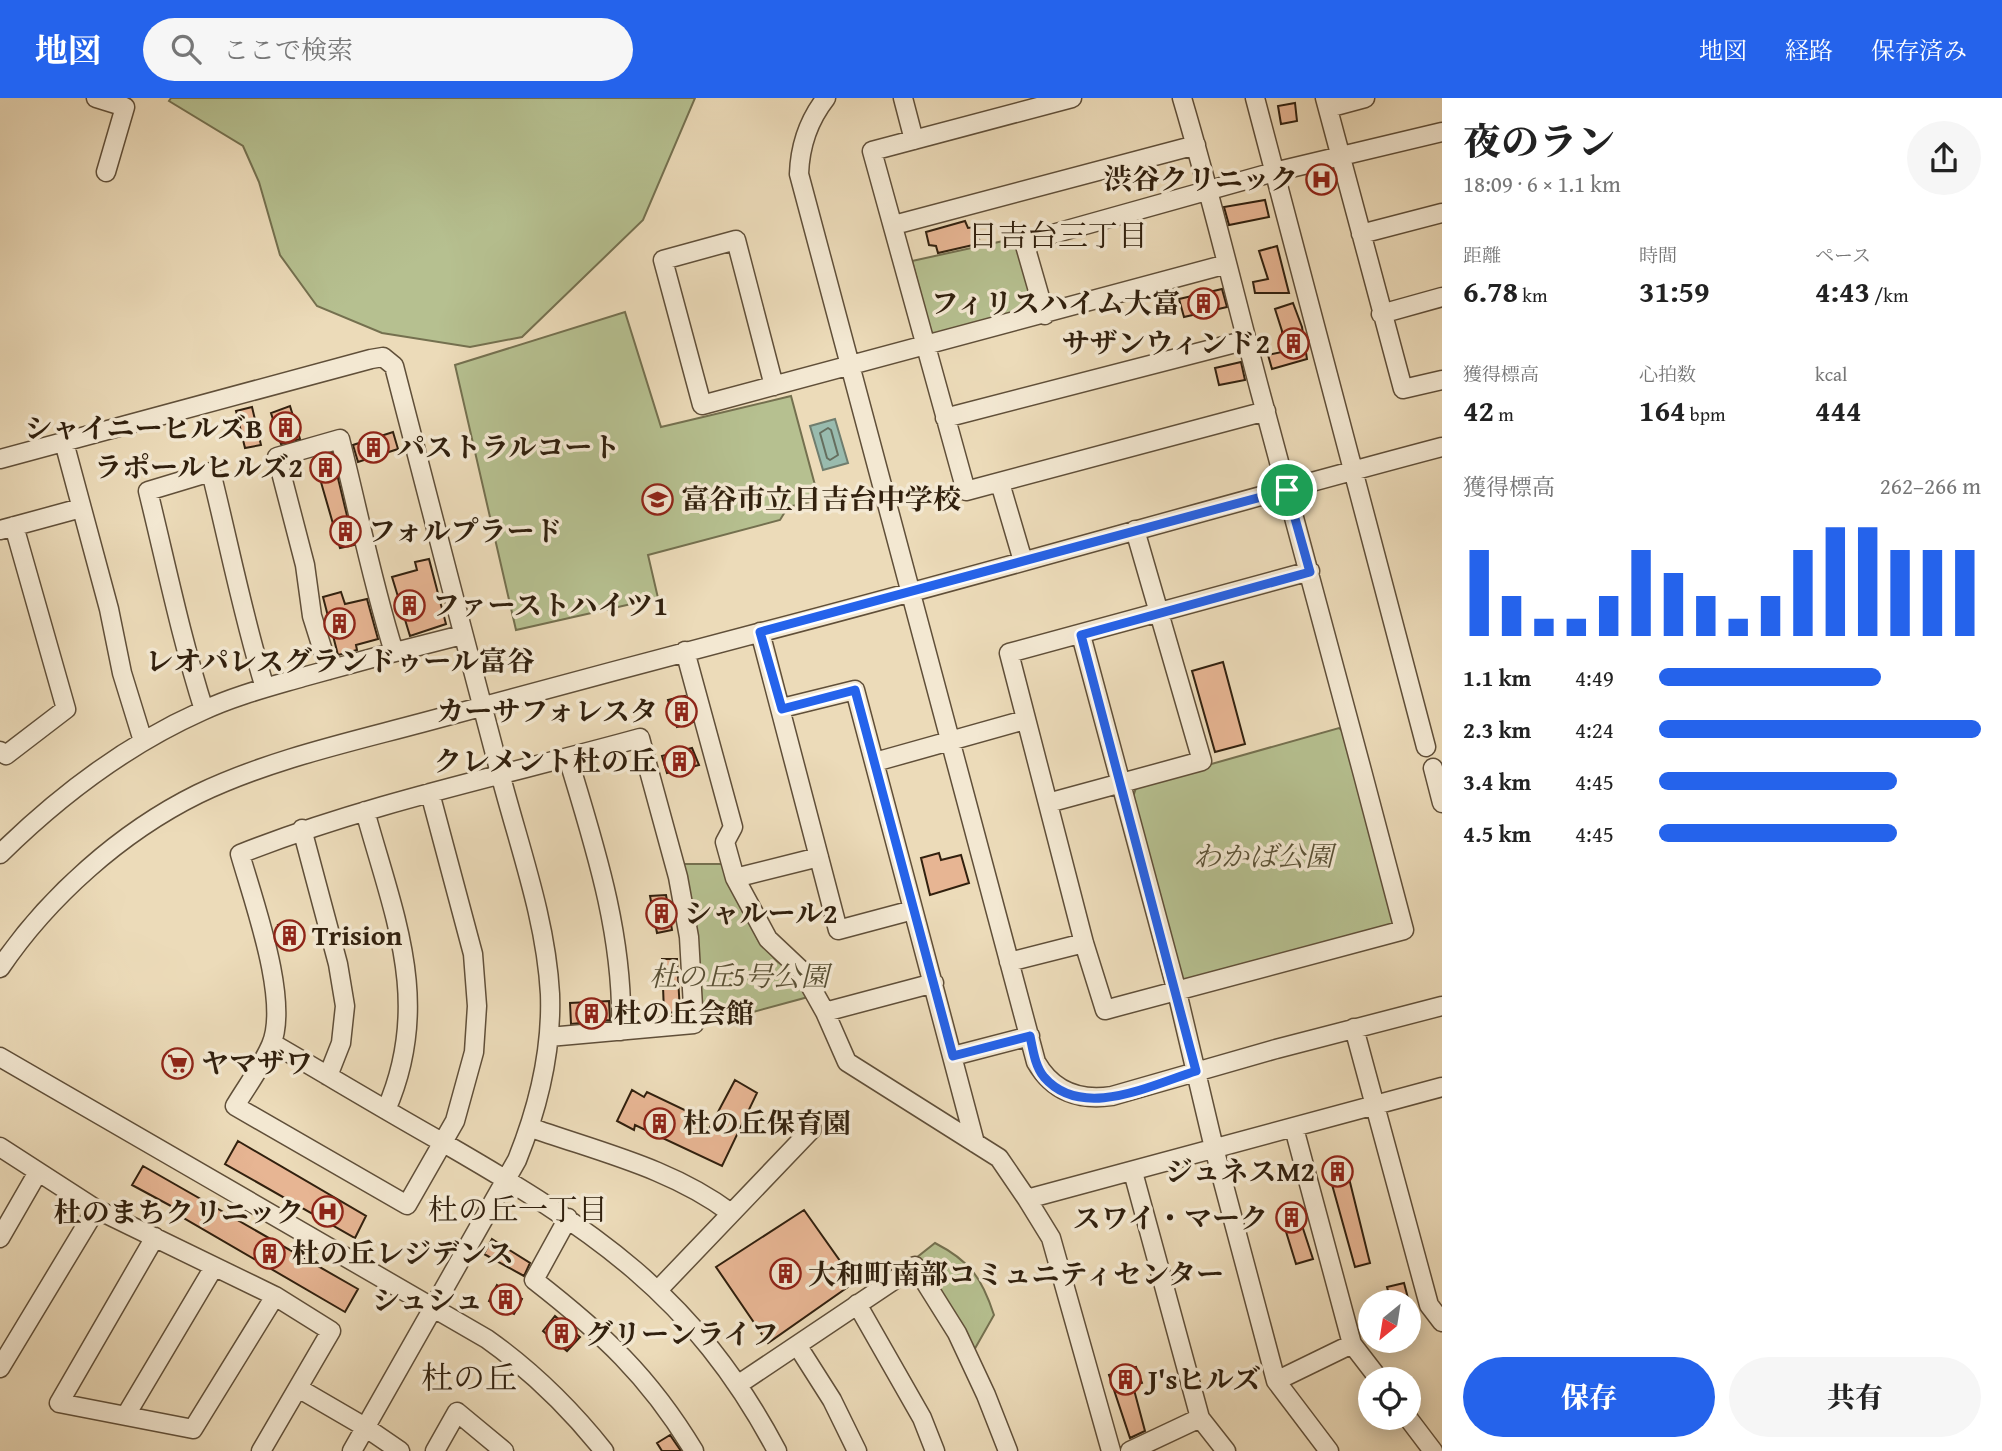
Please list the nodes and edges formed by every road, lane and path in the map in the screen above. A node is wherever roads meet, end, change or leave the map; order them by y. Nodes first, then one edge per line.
1 (96, 98) edge
2 (826, 98) edge
3 (903, 98) edge
4 (1072, 98) edge
5 (1182, 98) edge
6 (1255, 98) edge
7 (1365, 98) edge
8 (1326, 103) edge
9 (1442, 132) edge
10 (914, 140) junction
11 (1196, 145) junction
12 (1339, 156) junction
13 (106, 172) dead end
14 (1274, 172) junction
15 (1210, 191) junction
16 (1442, 213) edge
17 (894, 225) junction
18 (1361, 234) junction
19 (1227, 264) junction
20 (1442, 297) edge
21 (1381, 314) junction
22 (1045, 315) junction
23 (1247, 340) junction
24 (927, 345) junction
25 (850, 366) junction
26 (1442, 380) edge
27 (774, 386) junction
28 (1266, 411) junction
29 (945, 418) junction
30 (64, 442) junction
31 (1442, 447) edge
32 (0, 459) edge
33 (1355, 471) junction
34 (1000, 483) junction
35 (1287, 490) junction
36 (81, 508) junction
37 (7, 528) edge
38 (1135, 530) junction
39 (1023, 561) junction
40 (1310, 572) junction
41 (911, 592) junction
42 (1160, 613) junction
43 (760, 632) junction
44 (462, 635) junction
45 (1081, 635) junction
46 (685, 651) junction
47 (394, 652) junction
48 (328, 670) junction
49 (265, 688) junction
50 (484, 705) junction
51 (782, 709) junction
52 (204, 710) junction
53 (1025, 720) junction
54 (143, 741) junction
55 (951, 741) junction
56 (1426, 747) dead end
57 (0, 751) edge
58 (568, 758) junction
59 (875, 762) junction
60 (1436, 769) edge
61 (500, 775) junction
62 (1121, 784) junction
63 (430, 793) junction
64 (1048, 803) junction
65 (1442, 803) edge
66 (365, 811) junction
67 (302, 829) junction
68 (0, 855) edge
69 (819, 857) junction
70 (735, 878) junction
71 (912, 910) junction
72 (1084, 943) junction
73 (1009, 962) junction
74 (0, 968) edge
75 (934, 983) junction
76 (1177, 992) junction
77 (1442, 1006) edge
78 (825, 1012) junction
79 (1354, 1028) junction
80 (621, 1031) junction
81 (1030, 1036) junction
82 (549, 1037) junction
83 (272, 1043) junction
84 (953, 1056) junction
85 (0, 1057) edge
86 (1196, 1071) junction
87 (328, 1076) junction
88 (1442, 1087) edge
89 (1375, 1106) junction
90 (386, 1110) junction
91 (529, 1127) junction
92 (1294, 1128) junction
93 (812, 1129) dead end
94 (443, 1143) junction
95 (975, 1143) junction
96 (0, 1147) edge
97 (1214, 1148) junction
98 (38, 1172) junction
99 (1133, 1172) junction
100 (507, 1179) junction
101 (1027, 1199) junction
102 (96, 1209) junction
103 (731, 1213) junction
104 (568, 1218) junction
105 (155, 1237) junction
106 (0, 1238) edge
107 (214, 1267) junction
108 (658, 1290) junction
109 (275, 1296) junction
110 (1436, 1302) edge
111 (857, 1304) junction
112 (435, 1308) junction
113 (1442, 1322) edge
114 (1352, 1344) junction
115 (797, 1345) junction
116 (1370, 1367) edge
117 (0, 1368) edge
118 (1276, 1381) junction
119 (739, 1384) junction
120 (298, 1388) junction
121 (126, 1415) junction
122 (1200, 1418) junction
123 (365, 1427) junction
124 (1417, 1430) edge
125 (261, 1451) edge
126 (352, 1451) edge
127 (400, 1451) edge
128 (435, 1451) edge
129 (504, 1451) edge
130 (604, 1451) edge
131 (694, 1451) edge
132 (776, 1451) edge
133 (857, 1451) edge
134 (934, 1451) edge
135 (1008, 1451) edge
136 (1111, 1451) edge
137 (1130, 1451) edge
138 (1226, 1451) edge
139 (1329, 1451) edge
140 (1433, 1451) edge

1 - 13 street
2 - 25 street
3 - 10 street
4 - 10 street
5 - 11 street
6 - 14 street
7 - 8 street
8 - 12 street
9 - 12 street
10 - 17 street
11 - 15 street
11 - 17 street
12 - 14 street
12 - 18 street
14 - 15 street
14 - 33 street
15 - 19 street
15 - 22 street
16 - 18 street
17 - 24 street
18 - 21 street
19 - 22 street
19 - 23 street
20 - 21 street
21 - 26 street
22 - 24 street
23 - 28 street
23 - 29 street
24 - 25 street
24 - 29 street
25 - 27 street
25 - 41 street
27 - 27 street
28 - 34 street
28 - 35 street
29 - 34 street
30 - 32 street
30 - 36 street
30 - 44 street
31 - 33 street
33 - 35 street
33 - 56 street
34 - 39 street
35 - 38 street
35 - 40 street
36 - 37 street
36 - 54 street
37 - 57 street
38 - 39 street
38 - 42 street
39 - 41 street
40 - 42 street
40 - 76 street
41 - 43 street
41 - 55 street
42 - 45 street
42 - 62 street
43 - 46 street
43 - 51 street
44 - 47 street
44 - 50 street
45 - 53 street
45 - 62 street
46 - 50 street
46 - 70 street
47 - 48 street
47 - 48 street
48 - 49 street
49 - 52 street
49 - 52 street
50 - 61 street
50 - 74 street
51 - 59 street
51 - 69 street
52 - 54 street
53 - 55 street
53 - 64 street
54 - 68 street
55 - 59 street
55 - 73 street
58 - 61 street
58 - 80 street
58 - 80 street
59 - 71 street
60 - 65 street
61 - 63 street
61 - 82 street
62 - 64 street
62 - 76 street
63 - 66 street
63 - 94 street
64 - 72 street
66 - 67 street
66 - 90 street
67 - 83 street
67 - 87 street
69 - 70 street
69 - 71 street
70 - 78 street
71 - 75 street
72 - 73 street
72 - 76 street
73 - 81 street
75 - 78 street
75 - 84 street
76 - 86 street
77 - 79 street
78 - 95 street
79 - 86 street
79 - 89 street
80 - 82 street
81 - 84 street
81 - 86 street
82 - 91 street
83 - 87 street
83 - 94 street
84 - 95 street
85 - 112 street
86 - 97 street
87 - 90 street
88 - 89 street
89 - 92 street
89 - 110 street
90 - 94 street
91 - 100 street
91 - 103 street
92 - 97 street
92 - 114 street
93 - 103 street
94 - 100 street
95 - 101 street
96 - 98 street
97 - 99 street
97 - 118 street
98 - 102 street
98 - 106 street
99 - 101 street
99 - 122 street
100 - 104 street
100 - 112 street
101 - 136 street
102 - 105 street
102 - 117 street
103 - 108 street
104 - 108 street
104 - 131 street
105 - 107 street
105 - 121 street
107 - 109 street
107 - 121 street
108 - 119 street
109 - 120 street
109 - 121 street
110 - 113 street
111 - 115 street
111 - 134 street
111 - 135 street
112 - 123 street
112 - 130 street
114 - 116 street
114 - 118 street
115 - 119 street
115 - 133 street
118 - 139 street
119 - 132 street
120 - 123 street
120 - 125 street
122 - 137 street
122 - 138 street
123 - 126 street
123 - 127 street
124 - 140 street
128 - 129 street

